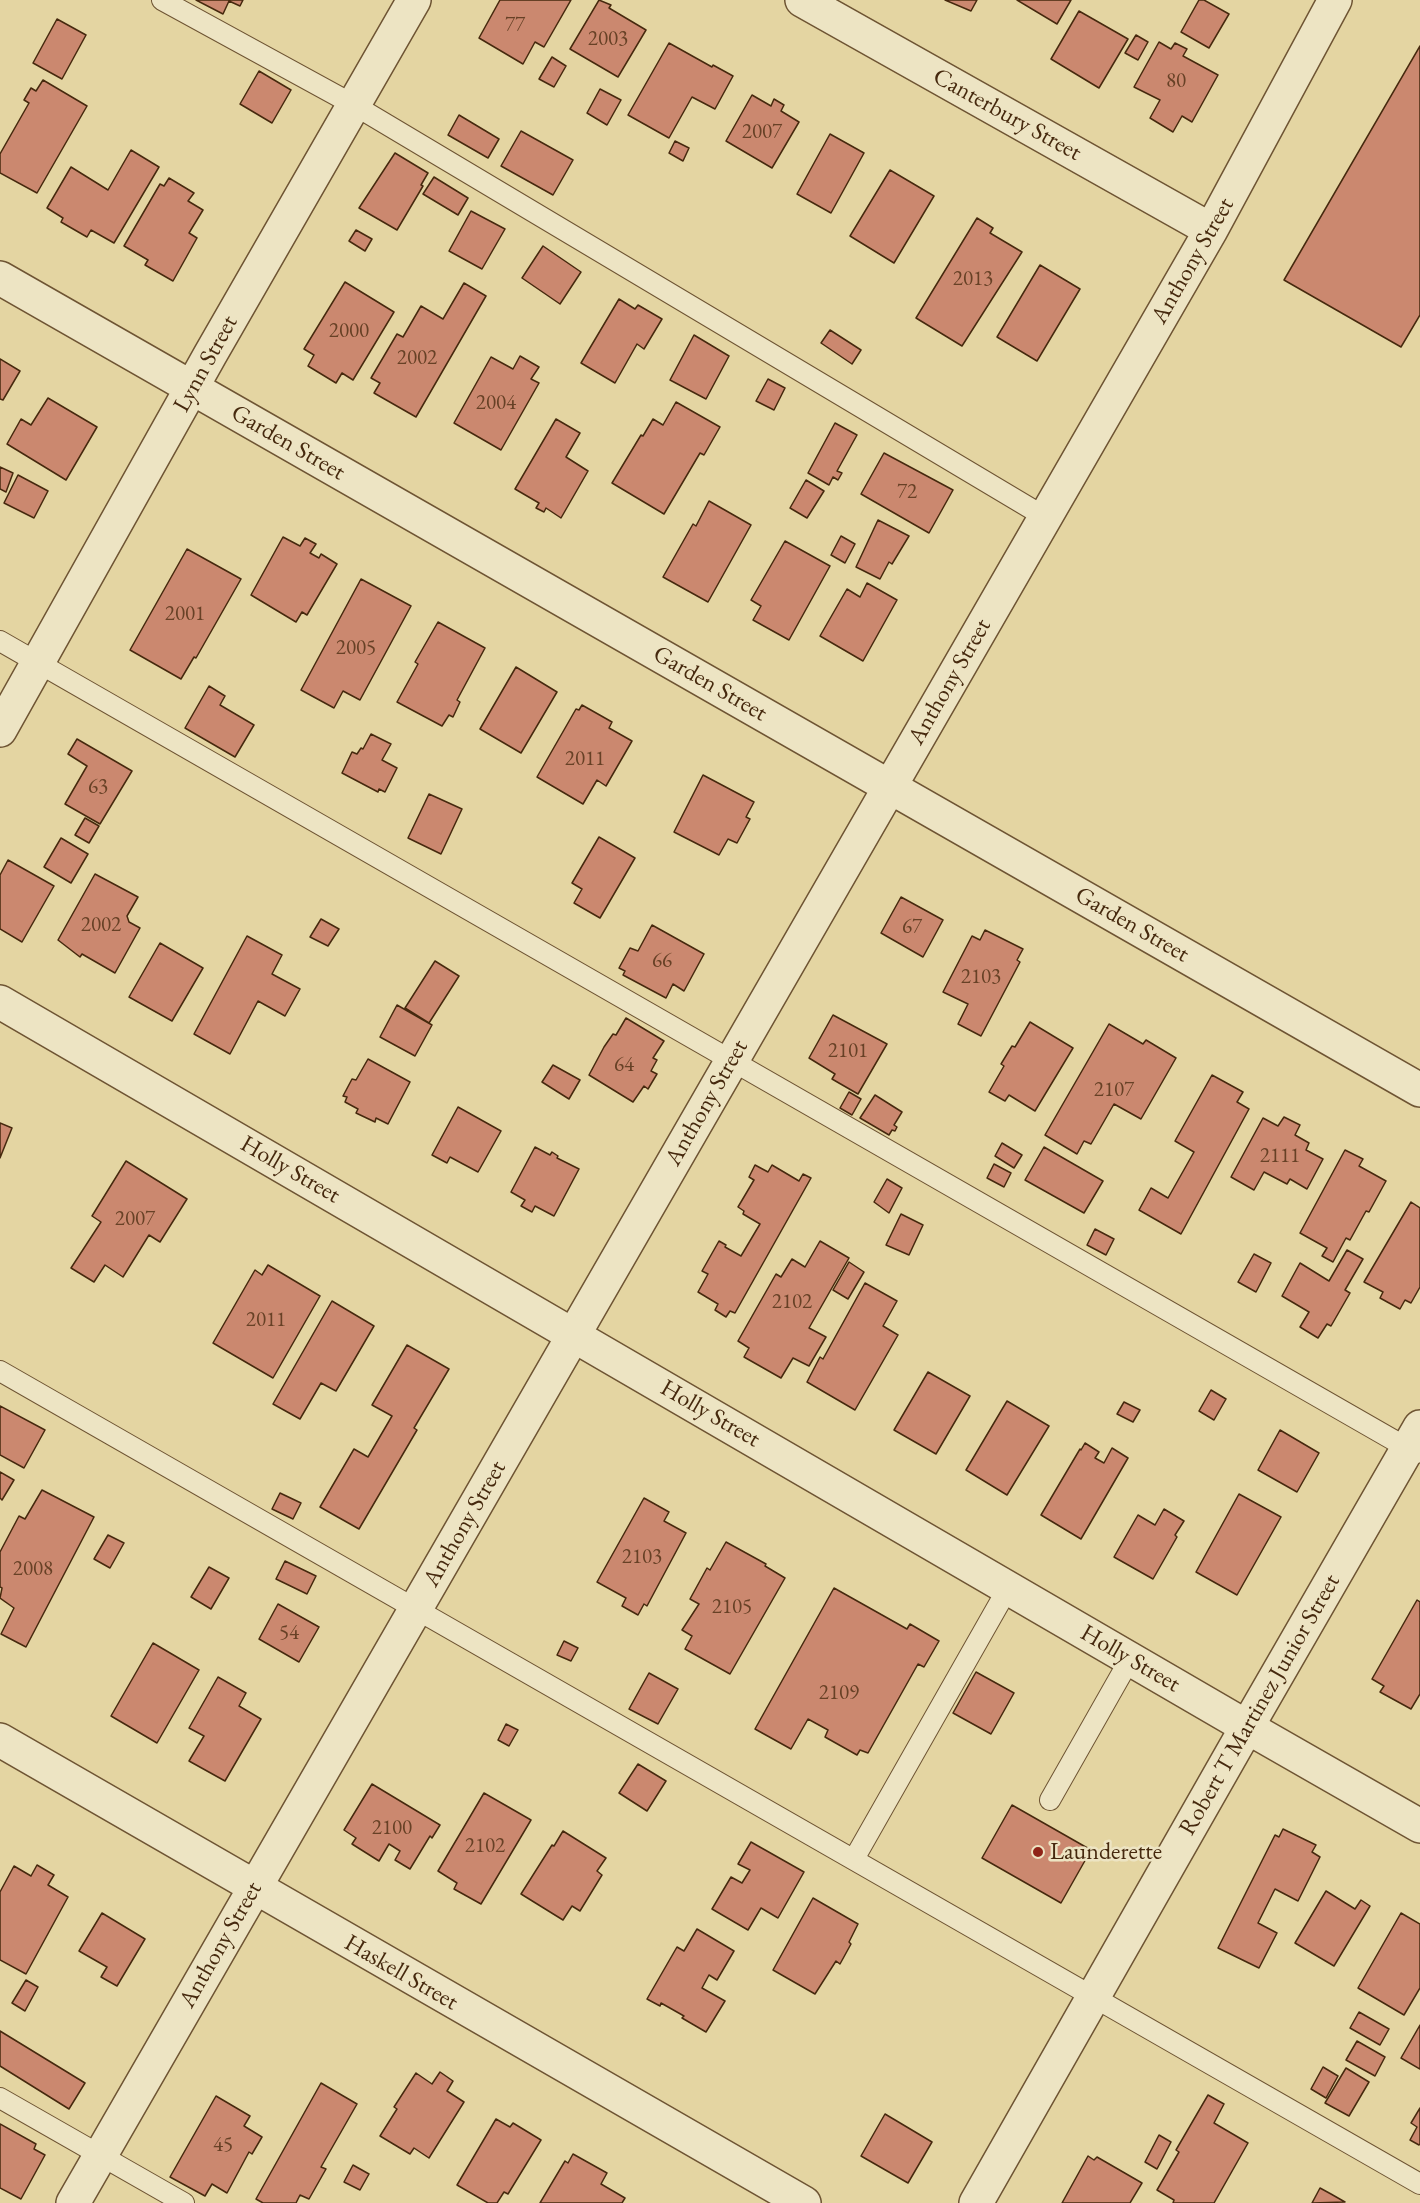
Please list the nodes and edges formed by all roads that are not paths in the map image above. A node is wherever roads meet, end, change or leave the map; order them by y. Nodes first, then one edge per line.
1 (162, 0) edge
2 (414, 0) edge
3 (802, 0) edge
4 (1335, 0) edge
5 (354, 105) junction
6 (1211, 230) junction
7 (0, 278) edge
8 (192, 388) junction
9 (1045, 517) junction
10 (0, 641) edge
11 (39, 663) junction
12 (0, 730) edge
13 (890, 787) junction
14 (0, 1002) edge
15 (732, 1061) junction
16 (1420, 1090) edge
17 (573, 1335) junction
18 (0, 1371) edge
19 (1416, 1443) edge
20 (1008, 1588) junction
21 (416, 1609) junction
22 (1130, 1659) junction
23 (1247, 1727) junction
24 (0, 1740) edge
25 (1050, 1800) dead end
26 (1420, 1826) edge
27 (854, 1859) junction
28 (254, 1888) junction
29 (1094, 1997) junction
30 (0, 2098) edge
31 (100, 2155) junction
32 (1420, 2184) edge
33 (73, 2203) edge
34 (184, 2203) edge
35 (804, 2203) edge
36 (976, 2203) edge

1 - 5 lane
2 - 5 street, Lynn Street
3 - 6 street, Canterbury Street
4 - 6 street, Anthony Street
5 - 8 street, Lynn Street
5 - 9 lane
6 - 9 street, Anthony Street
7 - 8 street, Garden Street
8 - 11 street, Lynn Street
8 - 13 street, Garden Street
9 - 13 street, Anthony Street
10 - 11 lane
11 - 12 street, Lynn Street
11 - 15 lane
13 - 15 street, Anthony Street
13 - 16 street, Garden Street
14 - 17 street, Holly Street
15 - 17 street, Anthony Street
15 - 19 lane
17 - 20 street, Holly Street
17 - 21 street, Anthony Street
18 - 21 lane
19 - 23 street, Robert T Martinez Junior Street
20 - 22 street, Holly Street
20 - 27 lane
21 - 27 lane
21 - 28 street, Anthony Street
22 - 23 street, Holly Street
22 - 25 lane
23 - 26 street, Holly Street
23 - 29 street, Robert T Martinez Junior Street
24 - 28 street, Haskell Street
27 - 29 lane
28 - 31 street, Anthony Street
28 - 35 street, Haskell Street
29 - 32 lane
29 - 36 street, Robert T Martinez Junior Street
30 - 31 lane
31 - 33 street, Anthony Street
31 - 34 lane

